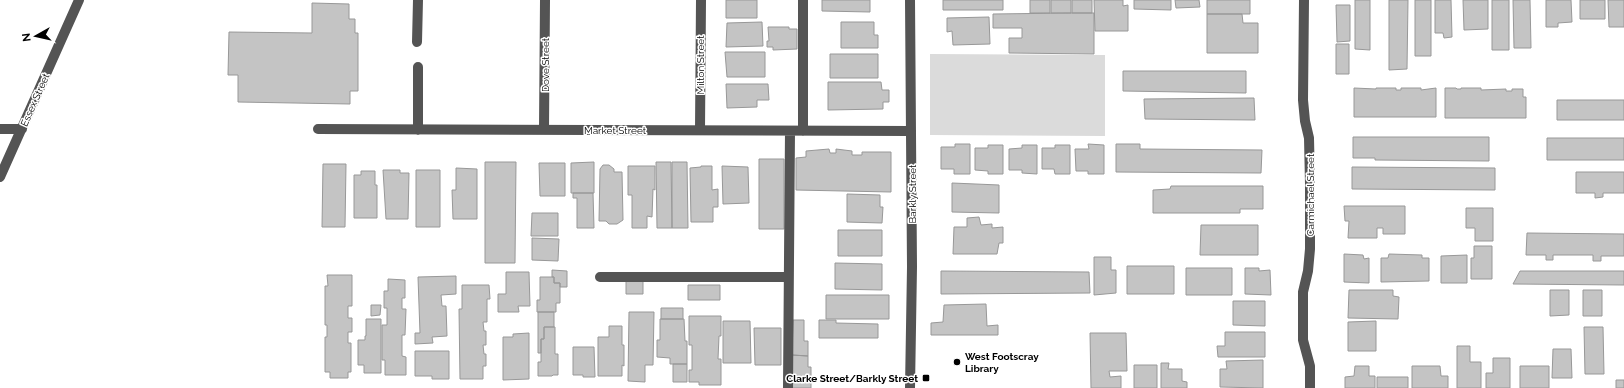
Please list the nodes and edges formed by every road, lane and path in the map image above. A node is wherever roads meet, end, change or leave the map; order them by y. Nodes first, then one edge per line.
1 (79, 0) edge
2 (418, 0) edge
3 (545, 0) edge
4 (701, 0) edge
5 (803, 0) edge
6 (910, 0) edge
7 (1304, 0) edge
8 (417, 42) dead end
9 (418, 67) dead end
10 (0, 129) edge
11 (22, 129) junction
12 (318, 129) dead end
13 (544, 129) junction
14 (418, 130) junction
15 (700, 130) junction
16 (790, 131) junction
17 (803, 131) junction
18 (911, 132) junction
19 (0, 177) edge
20 (600, 277) dead end
21 (788, 277) junction
22 (788, 388) edge
23 (910, 388) edge
24 (1310, 388) edge

1 - 11 street, Essex Street
2 - 8 street
3 - 13 street, Dove Street
4 - 15 street, Milton Street
5 - 17 street
6 - 18 street, Barkly Street
7 - 24 street, Carmichael Street
9 - 14 street
10 - 11 street
11 - 19 street, Essex Street
12 - 14 street, Market Street
13 - 14 street, Market Street
13 - 15 street, Market Street
15 - 16 street, Market Street
16 - 17 street, Market Street
16 - 21 street
17 - 18 street, Market Street
18 - 23 street, Barkly Street
20 - 21 street
21 - 22 street

